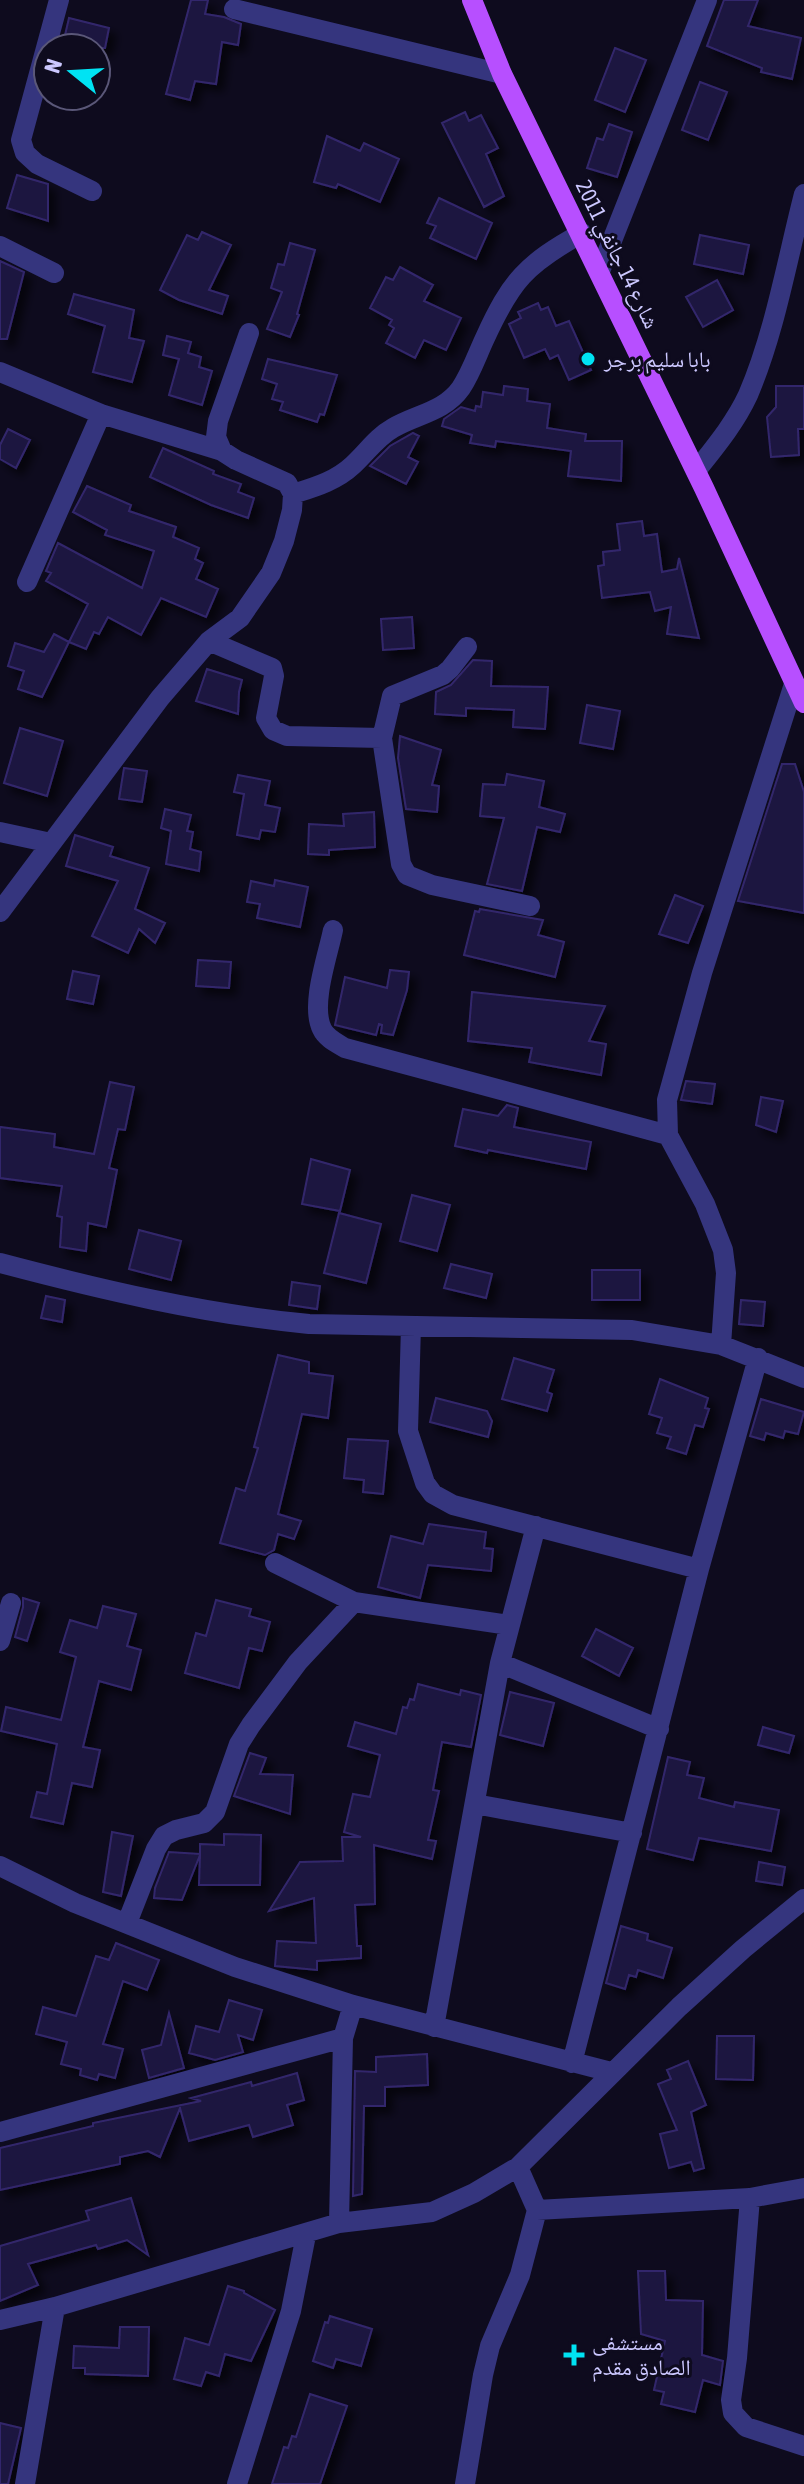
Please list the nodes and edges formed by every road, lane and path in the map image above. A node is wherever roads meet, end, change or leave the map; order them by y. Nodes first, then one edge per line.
1 (59, 0) edge
2 (472, 0) edge
3 (707, 0) edge
4 (234, 9) dead end
5 (502, 74) junction
6 (92, 191) dead end
7 (804, 194) edge
8 (582, 233) junction
9 (0, 246) edge
10 (600, 271) junction
11 (54, 273) dead end
12 (249, 333) dead end
13 (0, 372) edge
14 (101, 414) junction
15 (222, 451) junction
16 (696, 471) junction
17 (293, 494) junction
18 (27, 582) dead end
19 (209, 641) junction
20 (467, 647) dead end
21 (794, 684) junction
22 (804, 703) edge
23 (382, 738) junction
24 (0, 832) edge
25 (51, 843) junction
26 (530, 906) dead end
27 (0, 912) edge
28 (333, 930) dead end
29 (668, 1135) junction
30 (0, 1263) edge
31 (411, 1326) junction
32 (721, 1345) junction
33 (758, 1358) junction
34 (804, 1378) edge
35 (536, 1526) junction
36 (275, 1563) dead end
37 (699, 1569) junction
38 (354, 1602) junction
39 (11, 1603) dead end
40 (509, 1625) junction
41 (0, 1641) edge
42 (500, 1663) junction
43 (659, 1729) junction
44 (475, 1804) junction
45 (632, 1833) junction
46 (0, 1866) edge
47 (804, 1899) edge
48 (127, 1923) junction
49 (353, 2005) junction
50 (434, 2027) junction
51 (343, 2038) junction
52 (572, 2063) junction
53 (611, 2072) junction
54 (0, 2132) edge
55 (518, 2167) junction
56 (804, 2188) edge
57 (750, 2198) junction
58 (537, 2210) junction
59 (339, 2223) junction
60 (306, 2235) junction
61 (55, 2307) junction
62 (0, 2320) edge
63 (804, 2446) edge
64 (25, 2484) edge
65 (237, 2484) edge
66 (465, 2484) edge

1 - 6 street
2 - 5 main road, شارع 14 جانفي 2011
3 - 10 street
4 - 5 street
5 - 8 main road, شارع 14 جانفي 2011
7 - 16 street
8 - 10 main road, شارع 14 جانفي 2011
8 - 17 street
9 - 11 street
10 - 16 main road, شارع 14 جانفي 2011
12 - 15 street
13 - 14 street
14 - 15 street
14 - 18 street
15 - 17 street
16 - 21 main road, شارع 14 جانفي 2011
17 - 19 street
19 - 23 street
19 - 25 street
20 - 23 street
21 - 22 main road, شارع 14 جانفي 2011
21 - 29 street
23 - 26 street
24 - 25 street
25 - 27 street
28 - 29 street
29 - 32 street
30 - 31 street
31 - 32 street
31 - 35 street
32 - 33 street
33 - 34 street
33 - 37 street
35 - 37 street
35 - 40 street
36 - 38 street
37 - 43 street
38 - 40 street
38 - 48 street
39 - 41 street
40 - 42 street
42 - 43 street
42 - 44 street
43 - 45 street
44 - 45 street
44 - 50 street
45 - 52 street
46 - 48 street
47 - 53 street
48 - 49 street
49 - 50 street
49 - 51 street
50 - 52 street
51 - 54 street
51 - 59 street
52 - 53 street
53 - 55 street
55 - 58 street
55 - 59 street
56 - 57 street
57 - 58 street
57 - 63 street
58 - 66 street
59 - 60 street
60 - 61 street
60 - 65 street
61 - 62 street
61 - 64 street

